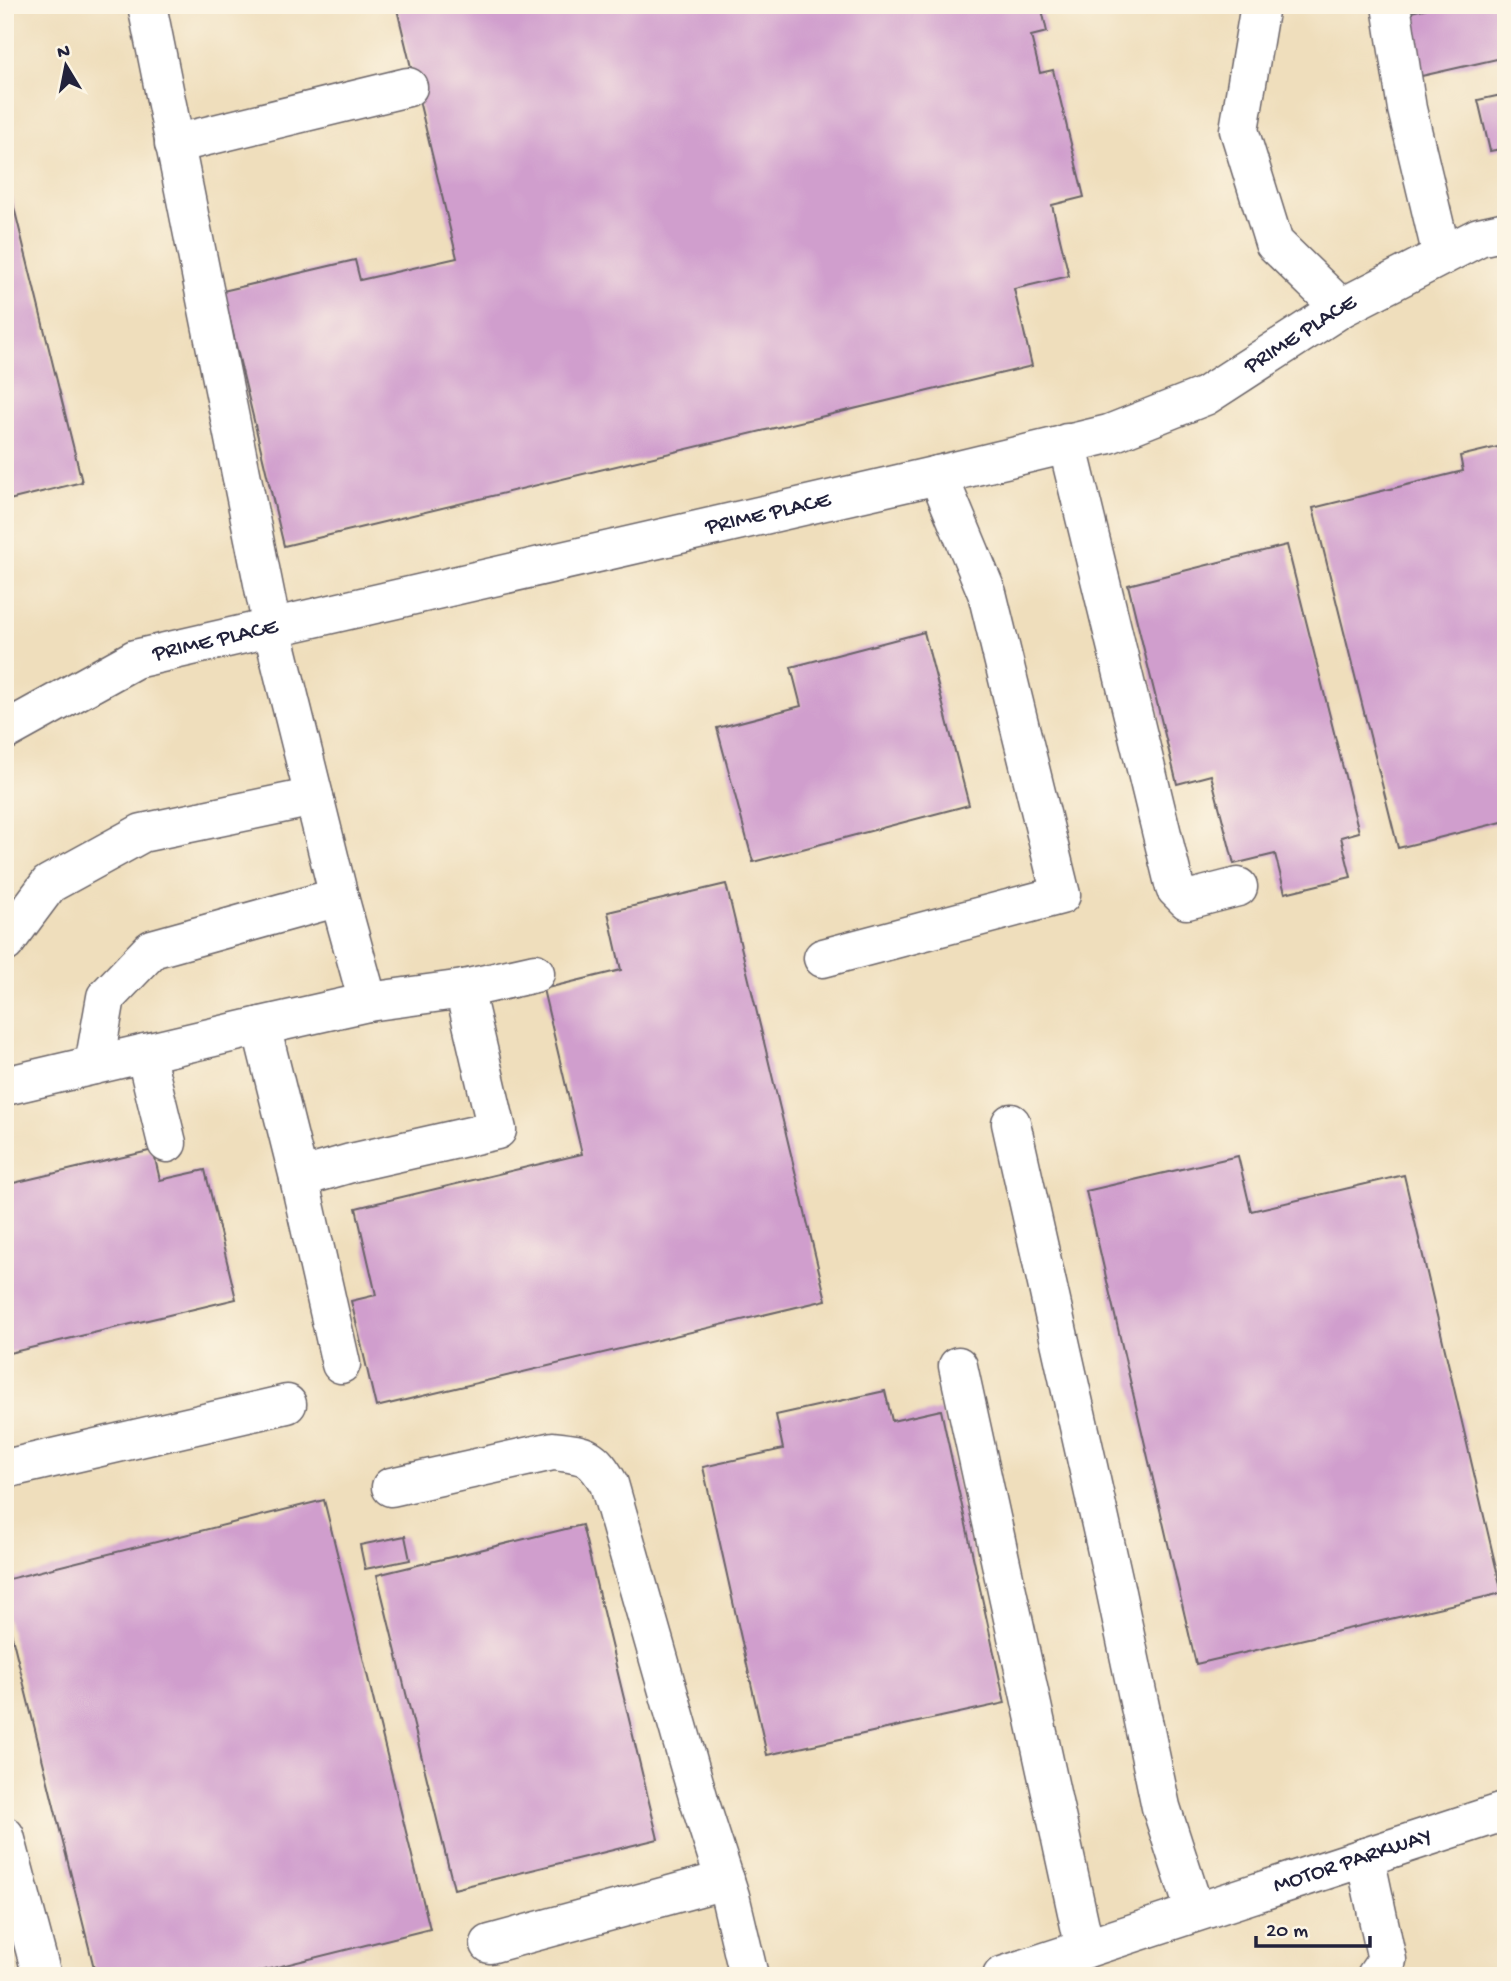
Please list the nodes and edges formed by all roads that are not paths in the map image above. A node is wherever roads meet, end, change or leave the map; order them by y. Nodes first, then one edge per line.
1 (146, 5) edge
2 (1260, 5) edge
3 (1391, 5) edge
4 (408, 87) dead end
5 (174, 144) junction
6 (1506, 231) edge
7 (1442, 256) junction
8 (1341, 308) junction
9 (1067, 443) junction
10 (938, 475) junction
11 (272, 628) junction
12 (5, 731) edge
13 (314, 797) junction
14 (1238, 887) dead end
15 (339, 897) junction
16 (5, 943) edge
17 (823, 958) dead end
18 (535, 974) dead end
19 (464, 989) junction
20 (368, 1002) junction
21 (261, 1026) junction
22 (145, 1053) junction
23 (94, 1065) junction
24 (5, 1086) edge
25 (1011, 1123) dead end
26 (167, 1143) dead end
27 (299, 1178) junction
28 (341, 1364) dead end
29 (958, 1366) dead end
30 (287, 1404) dead end
31 (5, 1469) edge
32 (391, 1487) dead end
33 (1506, 1811) edge
34 (5, 1836) edge
35 (1366, 1857) junction
36 (725, 1881) junction
37 (1195, 1912) junction
38 (491, 1944) dead end
39 (1084, 1949) junction
40 (1382, 1968) edge
41 (42, 1976) edge
42 (749, 1976) edge
43 (1002, 1976) edge

1 - 5 street
2 - 8 street
3 - 7 street
4 - 5 street
5 - 11 street
6 - 7 street, PRIME PLACE
7 - 8 street, PRIME PLACE
8 - 9 street, PRIME PLACE
9 - 10 street, PRIME PLACE
9 - 14 street
10 - 11 street, PRIME PLACE
10 - 17 street
11 - 12 street, PRIME PLACE
11 - 13 street
13 - 15 street
13 - 16 street
15 - 20 street
15 - 23 street
18 - 19 street
19 - 20 street
19 - 27 street
20 - 21 street
21 - 22 street
21 - 27 street
22 - 23 street
22 - 26 street
23 - 24 street
25 - 37 street
27 - 28 street
29 - 39 street
30 - 31 street
32 - 36 street
33 - 35 street, MOTOR PARKWAY
34 - 41 street
35 - 37 street, MOTOR PARKWAY
35 - 40 street
36 - 38 street
36 - 42 street
37 - 39 street, MOTOR PARKWAY
39 - 43 street, MOTOR PARKWAY

